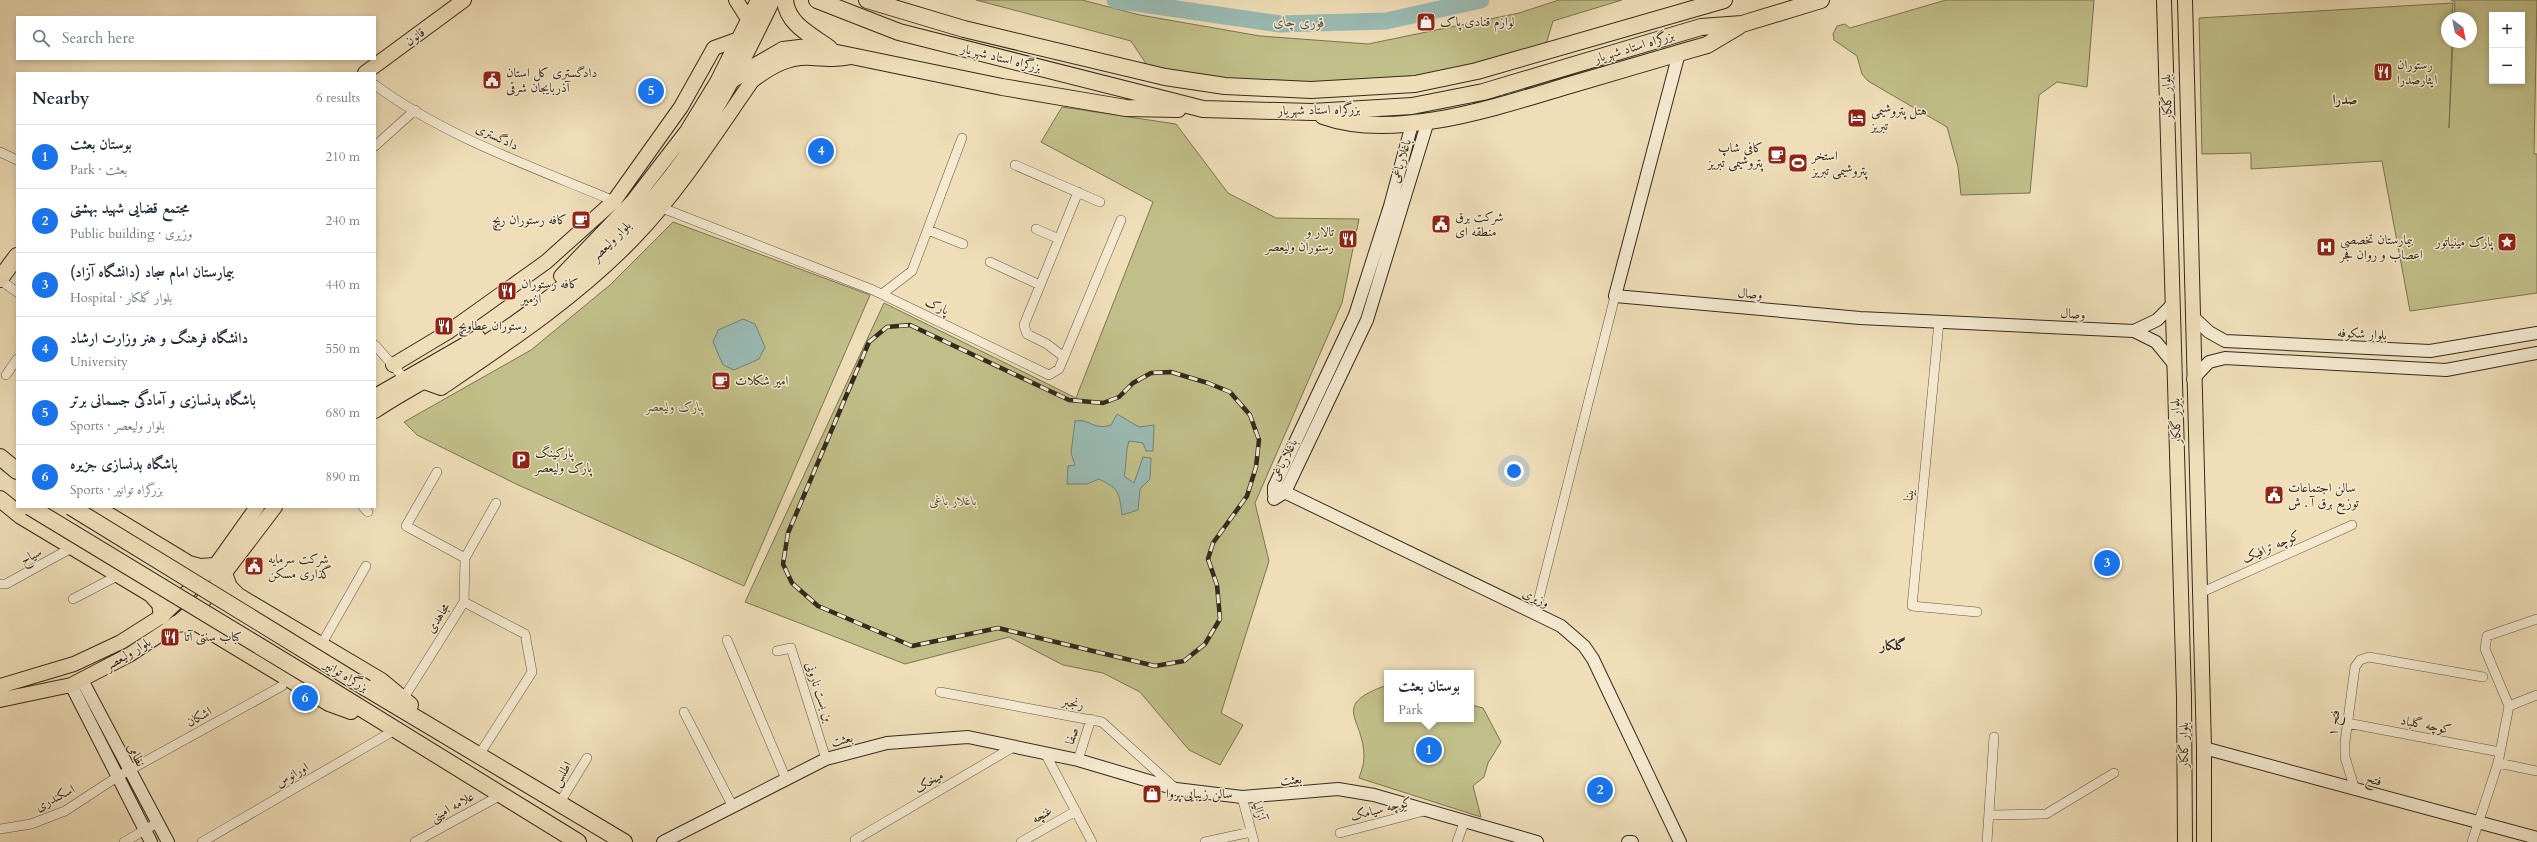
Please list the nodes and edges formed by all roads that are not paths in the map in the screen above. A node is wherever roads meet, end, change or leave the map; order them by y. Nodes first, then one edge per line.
1 (464, 0) edge
2 (736, 0) edge
3 (758, 0) edge
4 (773, 0) edge
5 (785, 0) edge
6 (817, 0) edge
7 (867, 0) edge
8 (1724, 0) edge
9 (1821, 0) edge
10 (2164, 0) edge
11 (2185, 0) edge
12 (748, 19) junction
13 (1742, 24) junction
14 (738, 39) junction
15 (833, 51) junction
16 (1679, 53) junction
17 (857, 56) junction
18 (366, 72) edge
19 (733, 79) junction
20 (376, 85) edge
21 (1203, 109) junction
22 (415, 110) junction
23 (1312, 112) junction
24 (1428, 120) junction
25 (1412, 124) junction
26 (962, 138) dead end
27 (376, 145) edge
28 (0, 152) edge
29 (16, 160) edge
30 (1015, 165) dead end
31 (1078, 192) junction
32 (614, 201) junction
33 (1100, 202) dead end
34 (655, 205) junction
35 (1121, 220) dead end
36 (1036, 229) dead end
37 (928, 230) junction
38 (1059, 239) junction
39 (963, 244) dead end
40 (16, 255) edge
41 (16, 256) edge
42 (0, 262) edge
43 (990, 262) dead end
44 (0, 280) edge
45 (1040, 285) junction
46 (16, 291) edge
47 (882, 294) junction
48 (1615, 296) junction
49 (2173, 304) junction
50 (1356, 316) junction
51 (2193, 317) junction
52 (1367, 320) junction
53 (1939, 322) junction
54 (2134, 330) junction
55 (2537, 333) edge
56 (2225, 340) junction
57 (376, 346) edge
58 (2537, 353) edge
59 (1064, 358) junction
60 (2225, 358) junction
61 (16, 360) edge
62 (2174, 364) junction
63 (393, 366) junction
64 (6, 375) dead end
65 (404, 378) junction
66 (2193, 379) junction
67 (376, 395) edge
68 (376, 410) edge
69 (7, 461) edge
70 (16, 470) edge
71 (437, 472) dead end
72 (0, 486) edge
73 (1280, 489) junction
74 (16, 498) edge
75 (0, 499) edge
76 (496, 503) dead end
77 (32, 508) edge
78 (73, 508) edge
79 (97, 508) edge
80 (256, 508) edge
81 (274, 508) edge
82 (2352, 525) dead end
83 (73, 548) junction
84 (175, 556) junction
85 (465, 558) junction
86 (366, 566) dead end
87 (220, 571) junction
88 (119, 575) junction
89 (0, 584) edge
90 (2200, 593) junction
91 (151, 594) junction
92 (238, 596) junction
93 (73, 599) dead end
94 (464, 602) junction
95 (1978, 612) dead end
96 (1535, 614) junction
97 (162, 616) junction
98 (2537, 619) edge
99 (176, 624) junction
100 (214, 632) junction
101 (728, 640) dead end
102 (321, 645) junction
103 (777, 651) dead end
104 (2483, 677) dead end
105 (77, 682) junction
106 (0, 686) edge
107 (282, 686) dead end
108 (940, 692) dead end
109 (2537, 696) edge
110 (403, 699) junction
111 (0, 700) edge
112 (2509, 706) junction
113 (684, 712) dead end
114 (1091, 719) junction
115 (428, 723) junction
116 (2347, 723) junction
117 (392, 729) junction
118 (1994, 737) dead end
119 (1015, 746) junction
120 (2204, 748) junction
121 (2500, 752) junction
122 (1045, 753) junction
123 (479, 755) junction
124 (587, 758) dead end
125 (826, 758) junction
126 (1078, 760) junction
127 (2498, 763) junction
128 (129, 771) junction
129 (2537, 771) edge
130 (2114, 773) dead end
131 (117, 777) junction
132 (786, 779) junction
133 (1176, 789) junction
134 (2355, 790) junction
135 (501, 795) junction
136 (1242, 797) junction
137 (559, 804) junction
138 (732, 805) junction
139 (1428, 810) junction
140 (1076, 811) junction
141 (1989, 815) junction
142 (1465, 820) junction
143 (2477, 822) junction
144 (157, 823) junction
145 (0, 830) edge
146 (145, 830) junction
147 (1251, 832) junction
148 (1340, 833) dead end
149 (2537, 838) edge
150 (855, 840) dead end
151 (124, 842) edge
152 (151, 842) edge
153 (168, 842) edge
154 (202, 842) edge
155 (415, 842) edge
156 (578, 842) edge
157 (624, 842) edge
158 (663, 842) edge
159 (1021, 842) edge
160 (1092, 842) edge
161 (1204, 842) edge
162 (1254, 842) edge
163 (1457, 842) edge
164 (1537, 842) edge
165 (1628, 842) edge
166 (1632, 842) edge
167 (1680, 842) edge
168 (1987, 842) edge
169 (2185, 842) edge
170 (2204, 842) edge
171 (2472, 842) edge

1 - 18 main road, قانون
2 - 12 main road
3 - 12 main road, بلوار ولیعصر
4 - 19 main road, بلوار ولیعصر
5 - 15 highway
6 - 21 highway, بزرگراه استاد شهریار
7 - 8 highway, بزرگراه استاد شهریار
9 - 13 highway, بزرگراه استاد شهریار
10 - 49 main road, بلوار گلکار
11 - 51 main road, بلوار گلکار
12 - 14 main road, بلوار ولیعصر
13 - 16 highway
13 - 23 highway, بزرگراه استاد شهریار
14 - 32 main road
14 - 65 main road, بلوار ولیعصر
15 - 17 highway
15 - 19 highway
16 - 24 highway
16 - 48 main road
17 - 21 highway
17 - 34 main road
19 - 34 main road, بلوار ولیعصر
20 - 22 street, دادگستری
21 - 23 highway, بزرگراه استاد شهریار
22 - 27 street
22 - 32 street, دادگستری
23 - 25 highway
24 - 25 highway
24 - 52 main road, باغلارباغی
25 - 50 main road, باغلارباغی
26 - 37 street
28 - 29 street
30 - 31 street
31 - 33 street
31 - 38 street
32 - 63 main road
34 - 47 street, پارک
34 - 68 main road, بلوار ولیعصر
35 - 59 street, پارک
36 - 38 street
37 - 39 street
37 - 47 street
38 - 45 street
40 - 42 main road
41 - 44 highway
43 - 45 street
44 - 46 street
45 - 59 street
47 - 59 street, پارک
48 - 53 main road, وصال
48 - 96 street
49 - 54 main road
49 - 62 main road, بلوار گلکار
50 - 52 main road
50 - 73 main road, باغلارباغی
51 - 56 main road, بلوار شکوفه
51 - 66 main road, بلوار گلکار
52 - 73 main road, باغلارباغی
53 - 54 main road, وصال
53 - 95 street, بینا
54 - 62 main road
55 - 56 main road, بلوار شکوفه
56 - 60 main road
57 - 63 street
58 - 60 main road
60 - 66 main road
61 - 64 street
62 - 169 main road, بلوار گلکار
63 - 65 street
65 - 67 main road, بلوار ولیعصر
66 - 90 main road, بلوار گلکار
69 - 70 highway
71 - 85 street
72 - 74 highway
73 - 96 main road, وزیری
75 - 83 highway
76 - 85 street, مجاهدی
77 - 117 highway, بزرگراه توانیر, bridge
78 - 115 highway, بزرگراه توانیر, bridge
79 - 84 highway
80 - 87 main road, بلوار ولیعصر
81 - 87 main road, بلوار ولیعصر
82 - 90 street, کوچه ترافیک
83 - 88 highway
83 - 89 street, سیاح
84 - 87 highway
84 - 91 highway
85 - 94 street, مجاهدی
86 - 102 street
87 - 92 highway
87 - 97 main road, بلوار ولیعصر
87 - 99 main road, بلوار ولیعصر
88 - 91 highway
88 - 93 street
90 - 120 main road, بلوار گلکار
91 - 97 highway
92 - 100 highway
92 - 102 highway
94 - 110 street, مجاهدی
94 - 123 street
96 - 167 main road, وزیری
97 - 106 main road, بلوار ولیعصر
98 - 112 street
99 - 100 highway
99 - 105 main road, بلوار ولیعصر
100 - 117 highway
101 - 132 street
102 - 110 highway
103 - 125 street, بن بست نارونی
104 - 116 street, فتح ۱
105 - 111 main road, بلوار ولیعصر
105 - 128 main road, نظامی
105 - 131 main road, نظامی
107 - 128 street, اشکان
108 - 114 street, رنجبر
109 - 112 street
110 - 115 highway
112 - 121 street
113 - 138 street
114 - 126 street, صفا
114 - 133 street, رنجبر
115 - 123 highway, بزرگراه توانیر
116 - 121 street, کوچه گلباد
116 - 134 street, فتح ۱
117 - 135 highway, بزرگراه توانیر
117 - 154 street, اورانوس
118 - 141 street
119 - 122 main road, بعثت
119 - 125 main road, بعثت
119 - 150 street, میخک
120 - 134 main road, فتح
120 - 170 main road, بلوار گلکار
121 - 127 street
122 - 126 main road, بعثت
122 - 140 street
123 - 137 highway, بزرگراه توانیر
124 - 137 street, اطلس
125 - 132 main road, بعثت
126 - 133 main road, بعثت
127 - 129 street
127 - 143 street
128 - 131 street, اشکان
128 - 144 main road, نظامی
130 - 141 street
131 - 145 street, اسکندری
131 - 146 main road, نظامی
132 - 138 main road, بعثت
133 - 136 main road, بعثت
134 - 143 main road, فتح
135 - 155 street, علامه امینی
135 - 156 highway, بزرگراه توانیر
136 - 139 main road, بعثت
136 - 147 street, آزالیا
137 - 157 highway, بزرگراه توانیر
138 - 158 main road, بعثت
139 - 142 main road, بعثت
139 - 148 street, کوچه سیامک
140 - 159 street, غنچه
140 - 160 street
141 - 168 street
142 - 163 street
142 - 164 main road, بعثت
143 - 149 main road, فتح
143 - 171 street
144 - 146 street
144 - 153 main road, نظامی
146 - 151 street
146 - 152 main road, نظامی
147 - 161 street, آزالیا
147 - 162 street, آزالیا
165 - 166 main road

